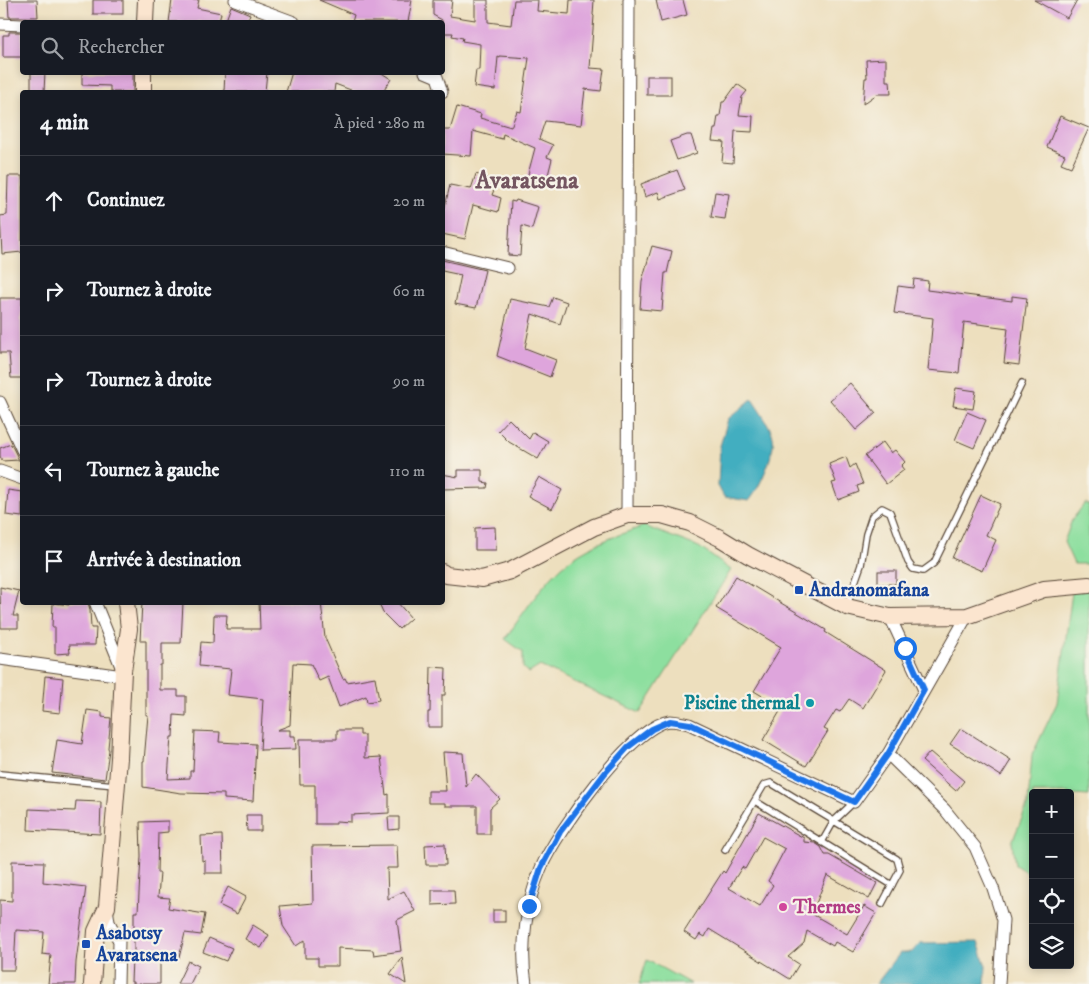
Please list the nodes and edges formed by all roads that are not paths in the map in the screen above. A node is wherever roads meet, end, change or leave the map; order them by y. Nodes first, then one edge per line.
1 (146, 0) edge
2 (235, 0) edge
3 (628, 0) edge
4 (145, 20) edge
5 (289, 20) edge
6 (0, 24) edge
7 (20, 24) edge
8 (144, 75) edge
9 (432, 75) edge
10 (143, 90) edge
11 (441, 90) edge
12 (445, 253) edge
13 (508, 268) dead end
14 (1022, 383) dead end
15 (0, 402) edge
16 (20, 446) edge
17 (0, 471) edge
18 (20, 478) edge
19 (627, 515) junction
20 (445, 574) edge
21 (1089, 585) edge
22 (96, 605) edge
23 (126, 605) edge
24 (846, 608) junction
25 (967, 616) junction
26 (890, 617) junction
27 (0, 659) edge
28 (123, 673) junction
29 (924, 690) junction
30 (888, 754) junction
31 (0, 774) edge
32 (117, 785) junction
33 (755, 801) junction
34 (854, 802) junction
35 (834, 821) junction
36 (822, 842) junction
37 (725, 850) dead end
38 (892, 885) junction
39 (882, 904) dead end
40 (107, 907) junction
41 (92, 984) edge
42 (118, 984) edge
43 (526, 984) edge
44 (999, 984) edge

1 - 4 street
2 - 5 street
3 - 19 street
6 - 7 street
8 - 10 street
9 - 11 street
12 - 13 street
14 - 24 lane
15 - 16 street
17 - 18 street
19 - 20 street
19 - 24 street
21 - 25 street
22 - 28 street
23 - 28 street
24 - 26 street
25 - 26 street
25 - 29 street
26 - 29 street
27 - 28 street
28 - 32 street
29 - 30 street
30 - 34 street
30 - 44 street
31 - 32 lane
32 - 40 street
33 - 35 lane
33 - 36 lane
33 - 37 lane
34 - 35 lane
34 - 43 street
35 - 36 lane
35 - 38 lane
36 - 38 lane
38 - 39 lane
40 - 41 street
40 - 42 street

